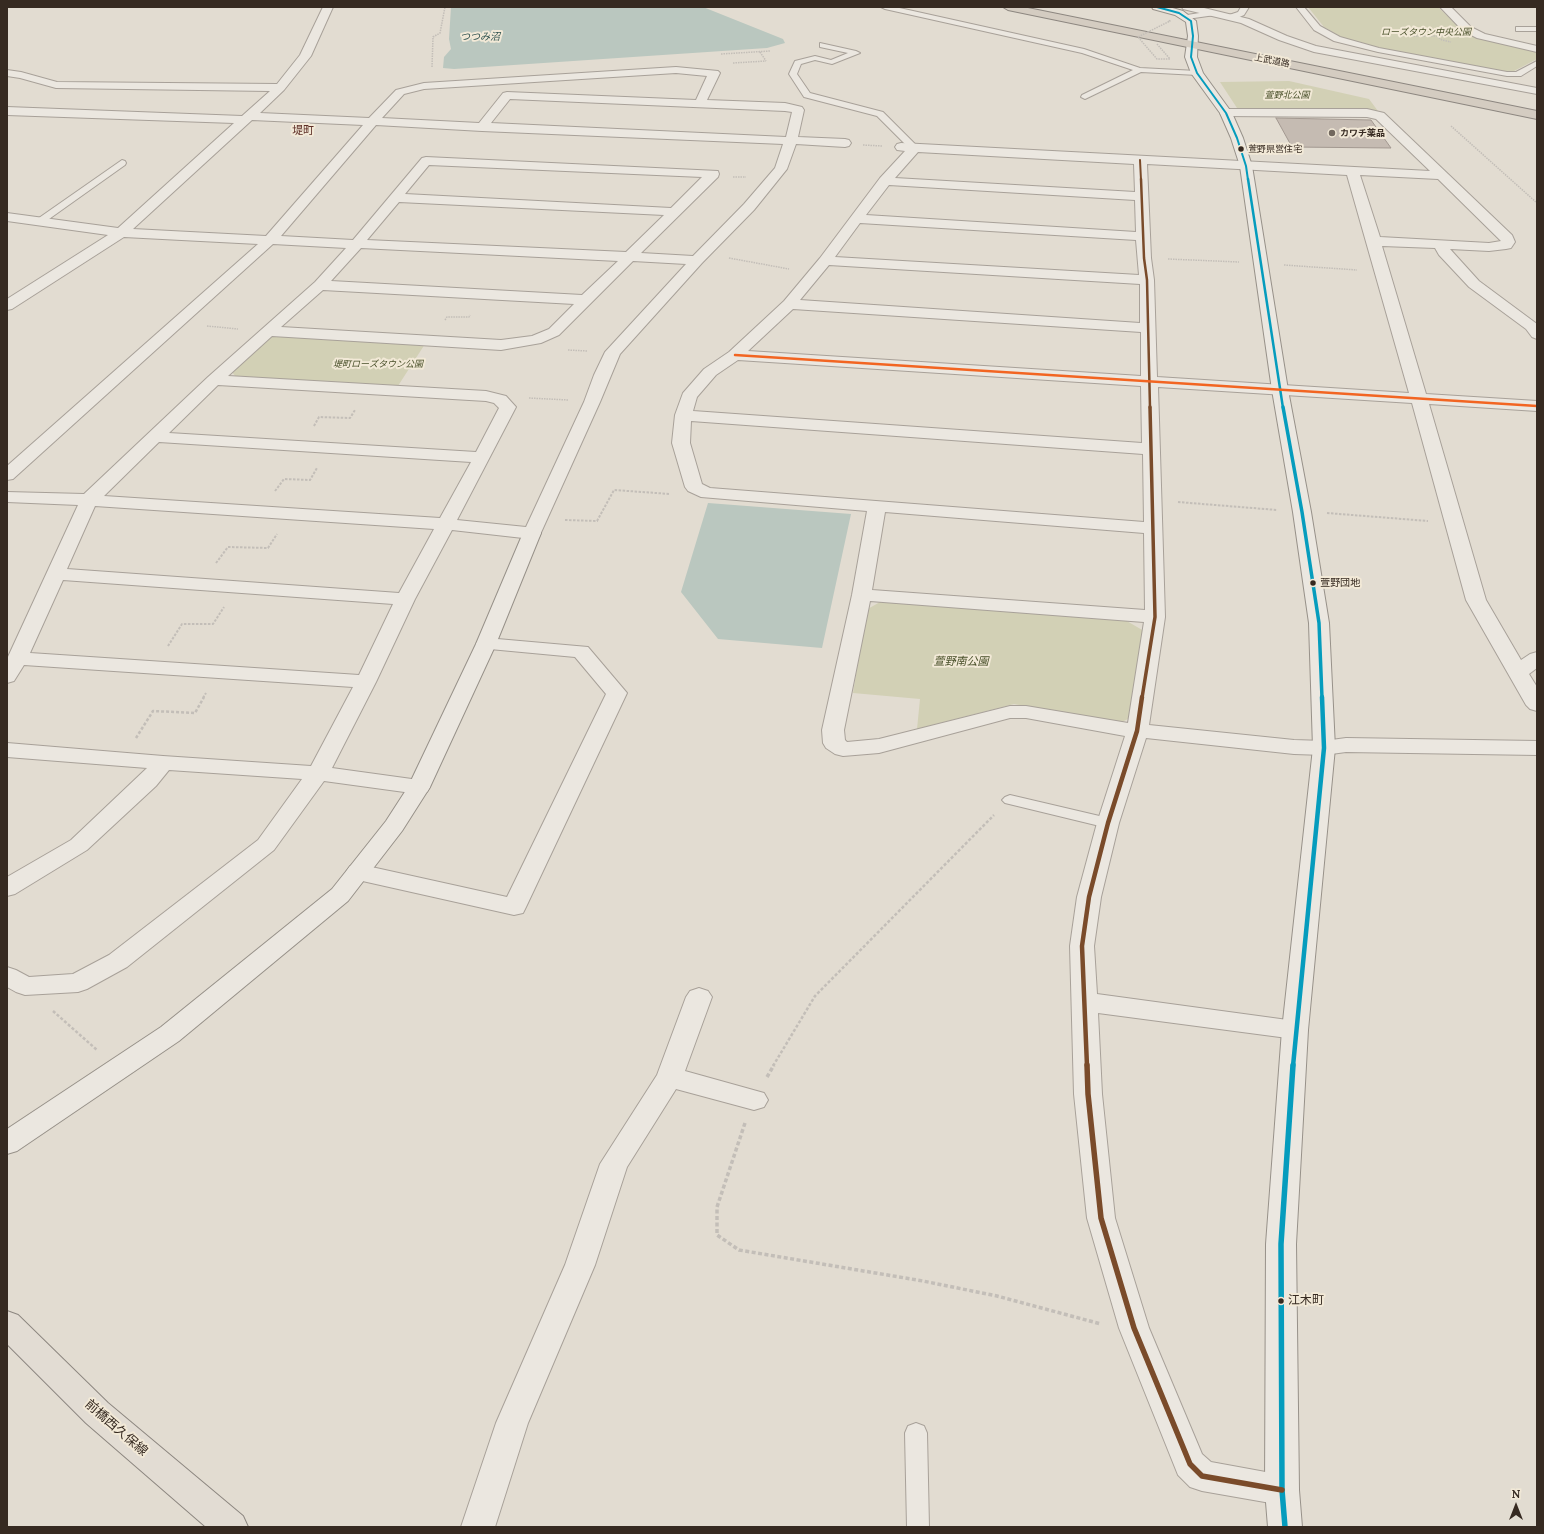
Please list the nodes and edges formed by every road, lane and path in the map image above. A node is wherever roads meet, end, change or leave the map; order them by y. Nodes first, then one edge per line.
1 (328, 7) edge
2 (445, 7) edge
3 (885, 7) edge
4 (1008, 7) edge
5 (1049, 7) edge
6 (1157, 7) edge
7 (1245, 7) edge
8 (1300, 7) edge
9 (1445, 7) edge
10 (1187, 12) edge
11 (1232, 17) junction
12 (1168, 20) dead end
13 (1519, 29) dead end
14 (1537, 29) edge
15 (1408, 36) dead end
16 (1447, 36) dead end
17 (1193, 41) junction
18 (1157, 44) dead end
19 (823, 45) dead end
20 (1537, 49) edge
21 (760, 52) dead end
22 (766, 61) dead end
23 (432, 62) dead end
24 (1537, 63) edge
25 (1140, 70) junction
26 (7, 73) edge
27 (1196, 73) junction
28 (22, 75) junction
29 (7, 78) edge
30 (280, 88) junction
31 (1537, 92) edge
32 (1085, 97) dead end
33 (700, 103) junction
34 (1537, 107) edge
35 (7, 111) edge
36 (1226, 113) junction
37 (1537, 115) edge
38 (247, 118) junction
39 (372, 122) junction
40 (482, 126) junction
41 (1451, 126) dead end
42 (791, 140) junction
43 (845, 143) dead end
44 (907, 147) junction
45 (1140, 160) junction
46 (122, 163) dead end
47 (1246, 166) junction
48 (1353, 172) junction
49 (1440, 175) junction
50 (711, 176) junction
51 (748, 177) dead end
52 (885, 181) junction
53 (1142, 196) junction
54 (396, 198) junction
55 (1537, 203) edge
56 (676, 212) junction
57 (7, 217) edge
58 (857, 219) junction
59 (39, 222) junction
60 (121, 233) junction
61 (1136, 236) dead end
62 (271, 239) junction
63 (1374, 240) junction
64 (357, 244) junction
65 (1441, 245) junction
66 (630, 257) junction
67 (700, 257) junction
68 (1144, 258) junction
69 (825, 261) junction
70 (1245, 263) dead end
71 (1283, 265) dead end
72 (1383, 271) junction
73 (815, 273) junction
74 (1148, 280) junction
75 (320, 285) junction
76 (482, 294) junction
77 (586, 300) junction
78 (789, 304) junction
79 (7, 306) edge
80 (176, 324) junction
81 (1149, 328) junction
82 (268, 331) junction
83 (1537, 334) edge
84 (432, 341) junction
85 (735, 355) junction
86 (214, 380) junction
87 (1150, 381) junction
88 (369, 389) junction
89 (1280, 390) junction
90 (486, 396) junction
91 (1419, 399) junction
92 (592, 402) junction
93 (1537, 406) edge
94 (683, 415) junction
95 (155, 438) junction
96 (300, 447) junction
97 (329, 448) junction
98 (1151, 449) junction
99 (482, 458) junction
100 (7, 475) edge
101 (673, 494) dead end
102 (7, 497) edge
103 (89, 500) junction
104 (1152, 500) junction
105 (877, 507) junction
106 (1279, 510) dead end
107 (260, 512) junction
108 (1320, 513) dead end
109 (290, 514) junction
110 (1454, 523) junction
111 (446, 524) junction
112 (536, 525) junction
113 (1153, 528) junction
114 (55, 574) junction
115 (202, 584) junction
116 (236, 586) junction
117 (862, 595) junction
118 (406, 599) junction
119 (1155, 617) junction
120 (486, 644) junction
121 (18, 658) junction
122 (1537, 658) edge
123 (155, 668) junction
124 (218, 672) junction
125 (1518, 673) junction
126 (7, 677) edge
127 (366, 682) junction
128 (1537, 705) edge
129 (1137, 731) junction
130 (1324, 748) junction
131 (1537, 748) edge
132 (7, 750) edge
133 (122, 760) junction
134 (163, 763) junction
135 (318, 773) junction
136 (419, 788) junction
137 (1010, 800) joint
138 (1108, 823) junction
139 (358, 872) junction
140 (7, 888) edge
141 (7, 976) edge
142 (25, 986) junction
143 (699, 997) dead end
144 (1084, 1002) junction
145 (1295, 1030) junction
146 (99, 1052) dead end
147 (669, 1077) junction
148 (754, 1100) junction
149 (7, 1143) edge
150 (8, 1326) edge
151 (1134, 1328) junction
152 (916, 1433) dead end
153 (1282, 1490) junction
154 (231, 1527) edge
155 (478, 1527) edge
156 (918, 1527) edge
157 (1285, 1527) edge

1 - 30 street
2 - 23 path
3 - 25 lane
4 - 17 highway, 上武道路
5 - 17 highway, 上武道路
6 - 10 street
7 - 11 lane
8 - 24 lane
9 - 20 street
10 - 11 street
10 - 17 street
11 - 31 street
12 - 18 path, bridge
13 - 14 lane
15 - 16 path
17 - 27 street
17 - 34 highway, 上武道路
17 - 37 highway, 上武道路
19 - 44 lane
21 - 22 path
25 - 27 lane
25 - 32 lane
26 - 28 street
27 - 36 street
28 - 29 street
28 - 30 street
30 - 38 street
33 - 39 street
33 - 40 street
33 - 42 street
35 - 38 street
36 - 47 street
36 - 49 street
38 - 39 street
38 - 60 street
39 - 40 street
39 - 62 street
40 - 42 street
41 - 55 path
42 - 43 street
42 - 67 street
44 - 45 street
44 - 52 street
45 - 47 street
45 - 53 street
46 - 59 lane
47 - 48 street
47 - 89 street
48 - 49 street
48 - 63 street
49 - 65 street
50 - 51 path
50 - 54 street
50 - 56 street
52 - 53 street
52 - 58 street
53 - 68 street
54 - 56 street
54 - 64 street
56 - 66 street
57 - 59 street
58 - 61 street
58 - 69 street
59 - 60 street
60 - 62 street
60 - 79 street
62 - 64 street
62 - 80 street
63 - 65 street
63 - 72 street
64 - 66 street
64 - 75 street
65 - 83 street
66 - 67 street
66 - 77 street
67 - 73 path
67 - 92 street
68 - 70 path
68 - 74 street
69 - 73 street
69 - 74 street
71 - 72 path
72 - 91 street
73 - 78 street
74 - 81 street
75 - 76 street
75 - 82 street
76 - 77 street
76 - 84 path
77 - 84 street
78 - 81 street
78 - 85 street
80 - 82 path
80 - 100 street
81 - 87 street
82 - 84 street
82 - 86 street
85 - 87 street
85 - 94 street
86 - 88 street
86 - 95 street
87 - 89 street
87 - 98 street
88 - 90 street
88 - 96 path
89 - 91 street
89 - 130 street
90 - 92 path
90 - 99 street
91 - 93 street
91 - 110 street
92 - 112 street
94 - 98 street
94 - 105 street
95 - 96 street
95 - 103 street
96 - 97 street
97 - 99 street
97 - 107 path
98 - 104 street
99 - 111 street
101 - 112 path
102 - 103 street
103 - 107 street
103 - 114 street
104 - 106 path
104 - 113 street
105 - 113 street
105 - 117 street
107 - 109 street
108 - 110 path
109 - 111 street
109 - 115 path
110 - 125 street
111 - 112 street
111 - 118 street
112 - 120 street
113 - 119 street
114 - 115 street
114 - 121 street
115 - 116 street
116 - 118 street
116 - 123 path
117 - 119 street
117 - 129 street
118 - 127 street
119 - 129 street
120 - 136 street
120 - 139 street
121 - 123 street
121 - 126 street
122 - 125 street
123 - 124 street
124 - 127 street
124 - 133 path
125 - 128 street
127 - 135 street
129 - 130 street
129 - 138 street
130 - 131 street
130 - 145 street
132 - 133 street
133 - 134 street
134 - 135 street
134 - 140 street
135 - 136 street
135 - 142 street
136 - 139 street
137 - 138 lane
137 - 148 path
138 - 144 street
139 - 149 street
141 - 142 street
142 - 146 path
143 - 147 street
144 - 145 street
144 - 151 street
145 - 153 street
147 - 148 street
147 - 155 street
148 - 151 path
150 - 154 main road, 前橋西久保線
151 - 153 street
152 - 156 lane
153 - 157 street

